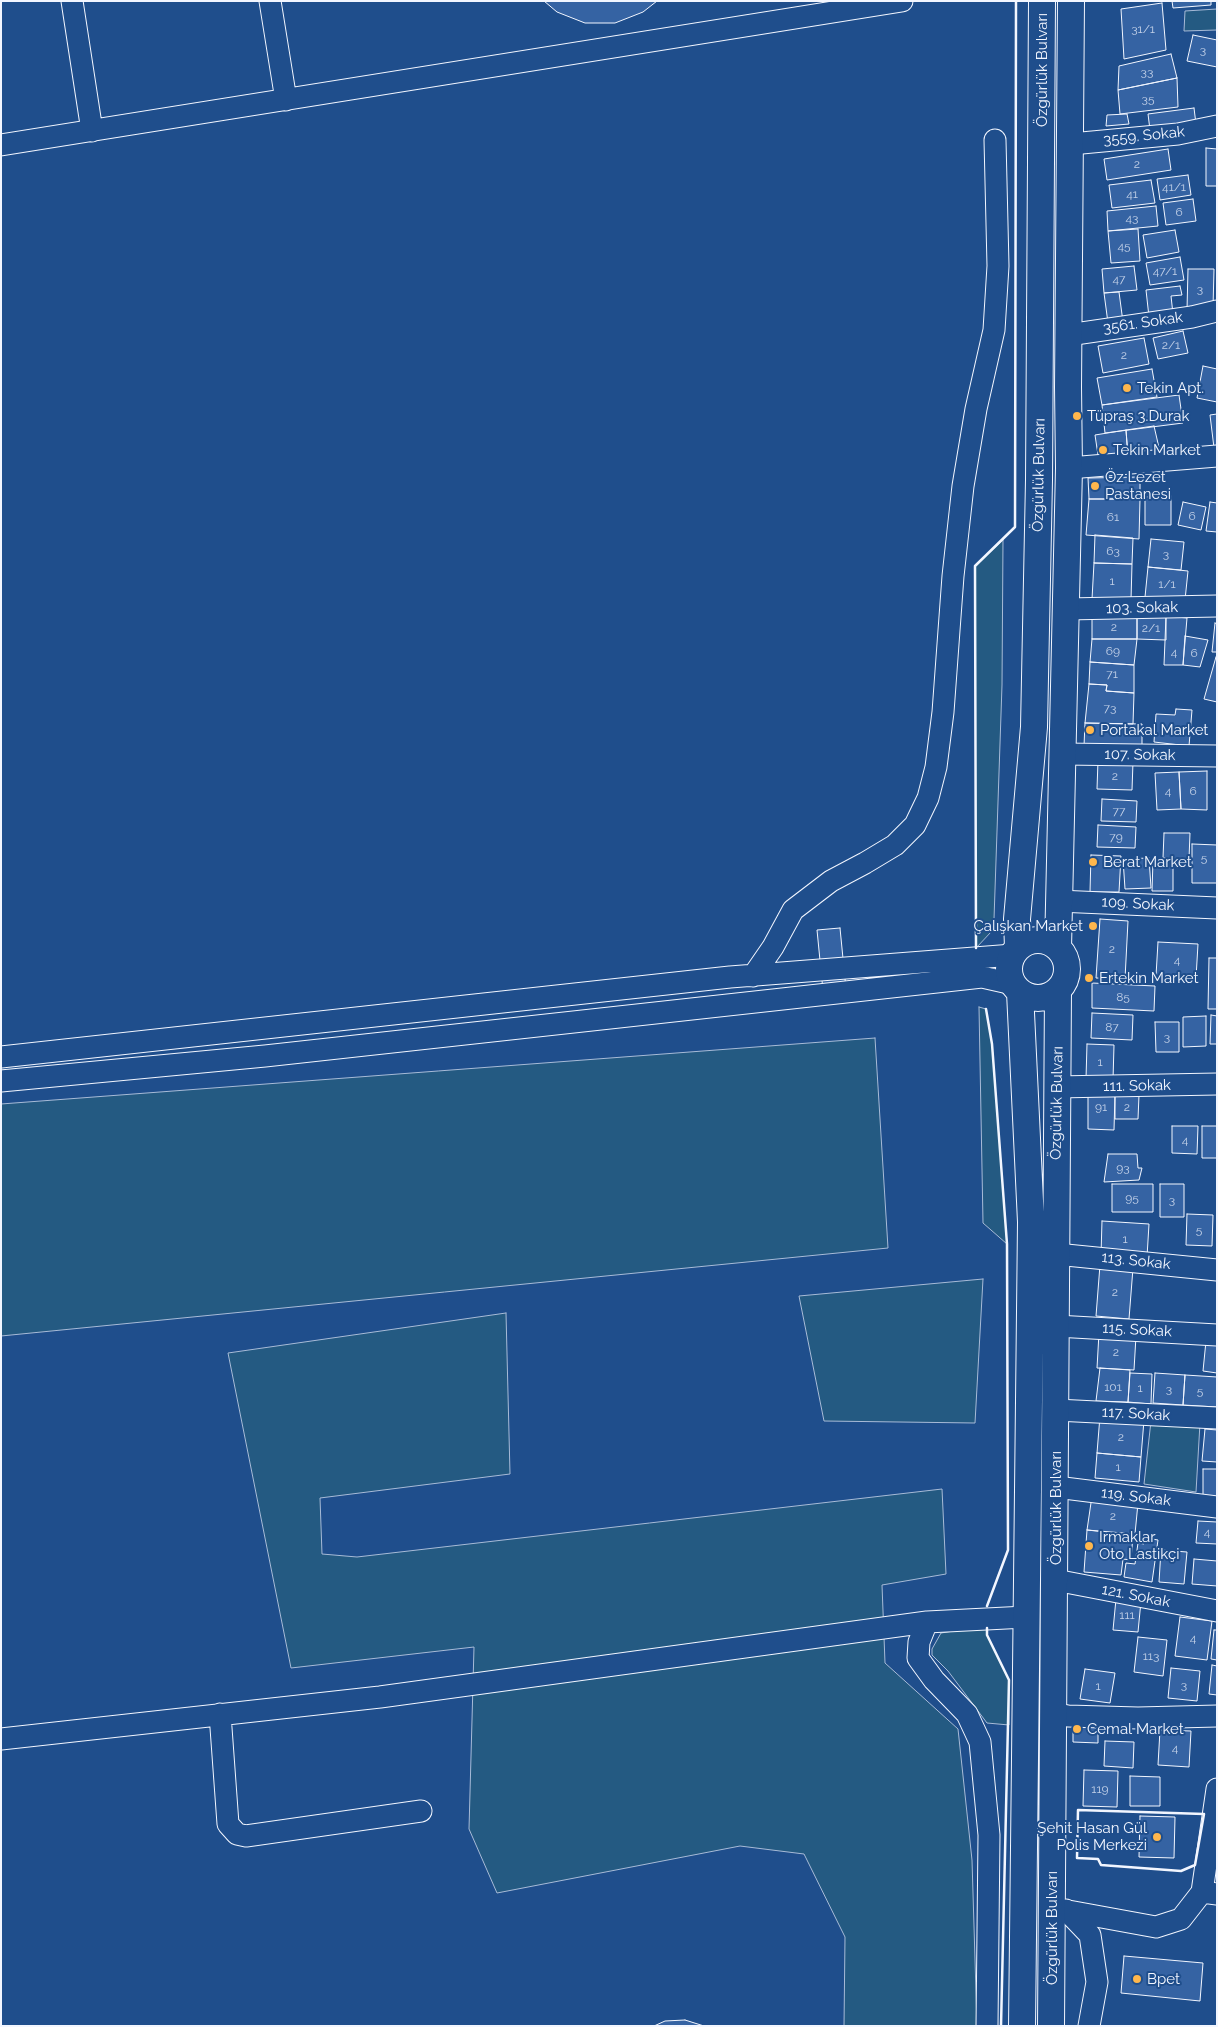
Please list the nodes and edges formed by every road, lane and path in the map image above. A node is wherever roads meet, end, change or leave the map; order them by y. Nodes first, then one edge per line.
1 (72, 1) edge
2 (270, 1) edge
3 (902, 1) edge
4 (1042, 1) edge
5 (1071, 1) edge
6 (286, 100) junction
7 (1217, 126) edge
8 (92, 131) junction
9 (995, 140) dead end
10 (1071, 144) junction
11 (1, 145) edge
12 (1217, 311) edge
13 (1068, 334) junction
14 (1217, 456) edge
15 (1069, 468) junction
16 (1217, 606) edge
17 (1067, 609) junction
18 (1063, 754) junction
19 (1217, 756) edge
20 (1058, 901) junction
21 (1217, 908) edge
22 (1058, 948) junction
23 (1016, 952) junction
24 (753, 976) junction
25 (1017, 988) junction
26 (1058, 991) junction
27 (1, 1057) edge
28 (1, 1081) edge
29 (1217, 1084) edge
30 (1056, 1087) junction
31 (1056, 1254) junction
32 (1217, 1270) edge
33 (1056, 1326) junction
34 (1217, 1335) edge
35 (1056, 1410) junction
36 (1217, 1418) edge
37 (1056, 1487) junction
38 (1217, 1507) edge
39 (1055, 1580) junction
40 (1217, 1611) edge
41 (1026, 1617) junction
42 (927, 1622) junction
43 (1052, 1713) junction
44 (220, 1714) junction
45 (1217, 1716) edge
46 (1, 1739) edge
47 (1217, 1789) edge
48 (421, 1811) dead end
49 (1024, 1873) junction
50 (1052, 1878) junction
51 (1209, 1893) edge
52 (1059, 1909) junction
53 (987, 2026) edge
54 (1022, 2026) edge
55 (1051, 2026) edge
56 (1089, 2026) edge

1 - 8 street
2 - 6 street
3 - 6 street
4 - 23 main road, Özgürlük Bulvarı
5 - 10 main road, Özgürlük Bulvarı
6 - 8 street
7 - 10 street, 3559. Sokak
8 - 11 street
9 - 24 street
10 - 13 main road, Özgürlük Bulvarı
12 - 13 street, 3561. Sokak
13 - 15 main road, Özgürlük Bulvarı
14 - 15 street
15 - 17 main road, Özgürlük Bulvarı
16 - 17 street, 103. Sokak
17 - 18 main road, Özgürlük Bulvarı
18 - 19 street, 107. Sokak
18 - 20 main road, Özgürlük Bulvarı
20 - 21 street, 109. Sokak
20 - 22 main road, Özgürlük Bulvarı
22 - 23 main road
22 - 26 main road
23 - 24 street
23 - 25 main road
24 - 27 street
25 - 26 main road
25 - 28 street
25 - 41 main road, Özgürlük Bulvarı
26 - 30 main road, Özgürlük Bulvarı
29 - 30 street, 111. Sokak
30 - 31 main road, Özgürlük Bulvarı
31 - 32 street, 113. Sokak
31 - 33 main road, Özgürlük Bulvarı
33 - 34 street, 115. Sokak
33 - 35 main road, Özgürlük Bulvarı
35 - 36 street, 117. Sokak
35 - 37 main road, Özgürlük Bulvarı
37 - 38 street, 119. Sokak
37 - 39 main road, Özgürlük Bulvarı
39 - 40 street, 121. Sokak
39 - 43 main road, Özgürlük Bulvarı
41 - 42 street
41 - 49 main road, Özgürlük Bulvarı
42 - 44 street
42 - 53 street
43 - 45 street
43 - 50 main road, Özgürlük Bulvarı
44 - 46 street
44 - 48 street
47 - 51 street
49 - 50 street
49 - 54 main road, Özgürlük Bulvarı
50 - 52 main road, Özgürlük Bulvarı
51 - 52 street
52 - 55 main road, Özgürlük Bulvarı
52 - 56 street

